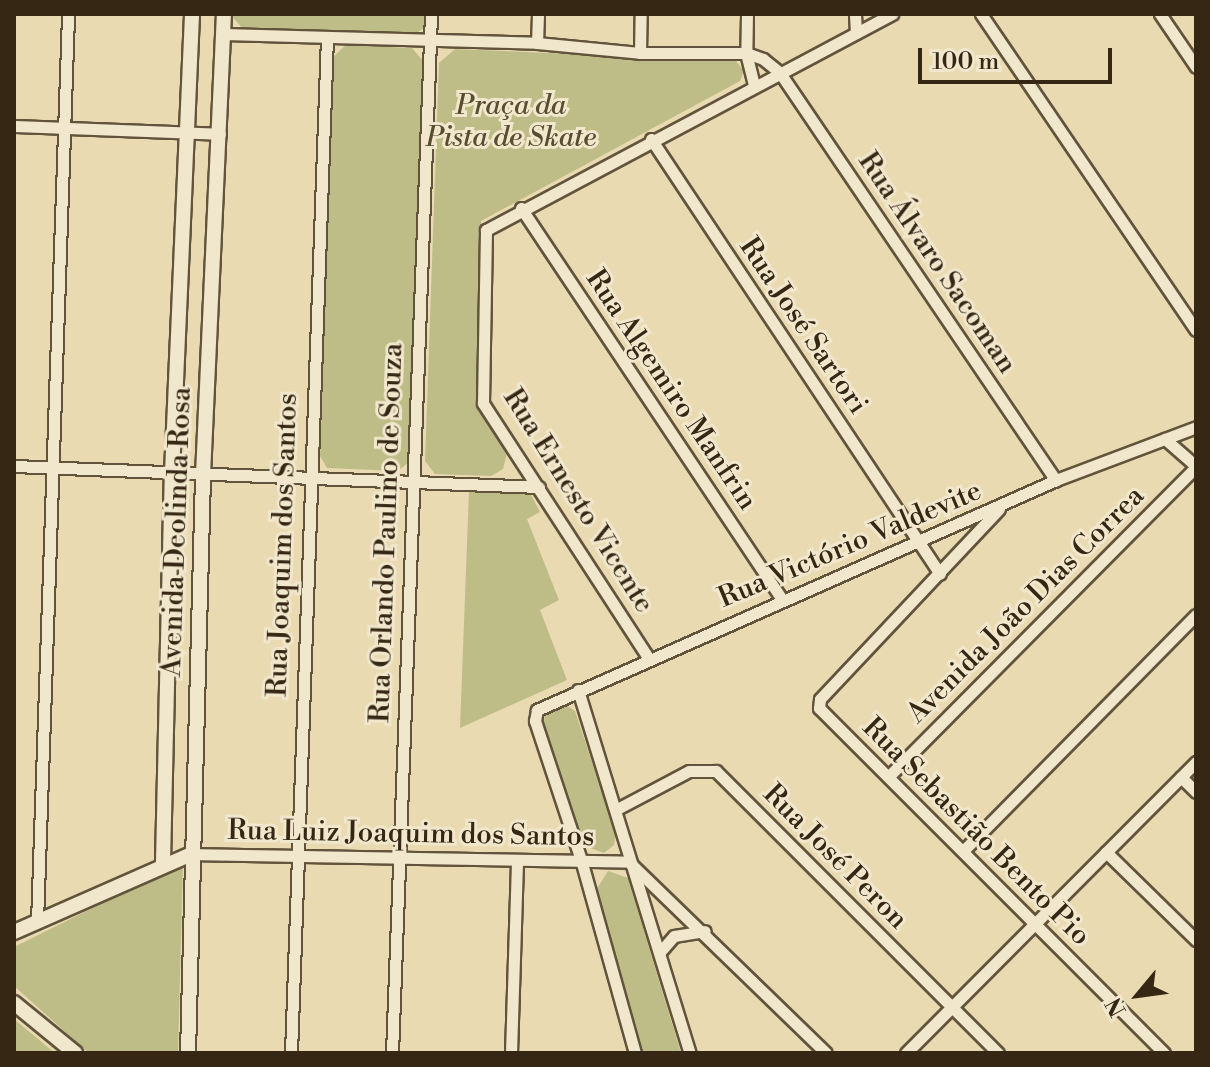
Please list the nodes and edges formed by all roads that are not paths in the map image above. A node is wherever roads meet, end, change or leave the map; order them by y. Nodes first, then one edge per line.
1 (68, 14) edge
2 (192, 14) edge
3 (224, 14) edge
4 (431, 14) edge
5 (538, 14) edge
6 (641, 14) edge
7 (747, 14) edge
8 (855, 14) edge
9 (892, 14) edge
10 (981, 14) edge
11 (1160, 14) edge
12 (856, 33) junction
13 (224, 34) junction
14 (327, 38) junction
15 (430, 42) junction
16 (537, 43) junction
17 (640, 53) junction
18 (746, 53) junction
19 (1196, 67) edge
20 (780, 73) junction
21 (754, 86) junction
22 (14, 126) edge
23 (64, 128) junction
24 (188, 133) junction
25 (220, 134) junction
26 (651, 139) junction
27 (521, 208) junction
28 (1196, 330) edge
29 (1196, 427) edge
30 (1165, 439) junction
31 (14, 466) edge
32 (1196, 466) edge
33 (53, 467) junction
34 (172, 473) junction
35 (203, 475) junction
36 (307, 479) junction
37 (1056, 480) junction
38 (411, 481) junction
39 (539, 487) junction
40 (1002, 505) junction
41 (916, 540) junction
42 (940, 574) junction
43 (782, 599) junction
44 (1196, 615) edge
45 (649, 659) junction
46 (578, 690) junction
47 (1196, 762) edge
48 (889, 776) junction
49 (1181, 777) junction
50 (1196, 792) edge
51 (617, 809) junction
52 (964, 850) junction
53 (1106, 852) junction
54 (298, 853) junction
55 (192, 854) junction
56 (402, 855) junction
57 (163, 862) junction
58 (517, 862) junction
59 (629, 862) junction
60 (582, 863) junction
61 (37, 922) junction
62 (1035, 924) junction
63 (705, 931) junction
64 (14, 932) edge
65 (1196, 940) edge
66 (660, 952) junction
67 (14, 1003) edge
68 (951, 1008) junction
69 (75, 1053) edge
70 (188, 1053) edge
71 (291, 1053) edge
72 (392, 1053) edge
73 (511, 1053) edge
74 (635, 1053) edge
75 (690, 1053) edge
76 (826, 1053) edge
77 (906, 1053) edge
78 (998, 1053) edge
79 (1164, 1053) edge

1 - 23 street
2 - 24 street, Avenida Deolinda Rosa
3 - 13 street, Avenida Deolinda Rosa
4 - 15 street, Rua Orlando Paulino de Souza
5 - 16 street
6 - 17 street
7 - 18 street
8 - 12 street
9 - 12 street
10 - 28 street
11 - 19 street
12 - 20 street
13 - 14 street
13 - 25 street, Avenida Deolinda Rosa
14 - 15 street
14 - 36 street, Rua Joaquim dos Santos
15 - 16 street
15 - 38 street, Rua Orlando Paulino de Souza
16 - 17 street
17 - 18 street
18 - 20 street
18 - 21 street
20 - 21 street
20 - 37 street, Rua Álvaro Sacoman
21 - 26 street
22 - 23 street
23 - 24 street
23 - 33 street
24 - 25 street
24 - 34 street, Avenida Deolinda Rosa
25 - 35 street, Avenida Deolinda Rosa
26 - 27 street
26 - 41 street, Rua José Sartori
27 - 39 street, Rua Ernesto Vicente
27 - 43 street, Rua Algemiro Manfrin
29 - 30 street, Rua Victório Valdevite
30 - 32 street
30 - 37 street, Rua Victório Valdevite
31 - 33 street
32 - 48 street, Avenida João Dias Correa
33 - 34 street
33 - 61 street
34 - 35 street
34 - 57 street, Avenida Deolinda Rosa
35 - 36 street
35 - 55 street, Avenida Deolinda Rosa
36 - 38 street
36 - 54 street, Rua Joaquim dos Santos
37 - 40 street, Rua Victório Valdevite
38 - 39 street
38 - 56 street, Rua Orlando Paulino de Souza
39 - 45 street, Rua Ernesto Vicente
40 - 41 street, Rua Victório Valdevite
40 - 42 street
41 - 42 street, Rua José Sartori
41 - 43 street, Rua Victório Valdevite
42 - 48 street, Rua Sebastião Bento Pio
43 - 45 street, Rua Victório Valdevite
44 - 52 street
45 - 46 street, Rua Victório Valdevite
46 - 51 street
46 - 60 street, Rua Victório Valdevite
47 - 49 street
48 - 52 street, Rua Sebastião Bento Pio
49 - 50 street
49 - 53 street
51 - 59 street
51 - 68 street, Rua José Peron
52 - 62 street, Rua Sebastião Bento Pio
53 - 62 street
53 - 65 street
54 - 55 street, Rua Luiz Joaquim dos Santos
54 - 56 street, Rua Luiz Joaquim dos Santos
54 - 71 street, Rua Joaquim dos Santos
55 - 57 street
55 - 70 street, Avenida Deolinda Rosa
56 - 58 street, Rua Luiz Joaquim dos Santos
56 - 72 street, Rua Orlando Paulino de Souza
57 - 61 street
58 - 60 street, Rua Luiz Joaquim dos Santos
58 - 73 street
59 - 60 street, Rua Luiz Joaquim dos Santos
59 - 63 street
59 - 66 street
60 - 74 street
61 - 64 street
62 - 68 street
62 - 79 street, Rua Sebastião Bento Pio
63 - 66 street
63 - 76 street
66 - 75 street
67 - 69 street
68 - 77 street
68 - 78 street, Rua José Peron

